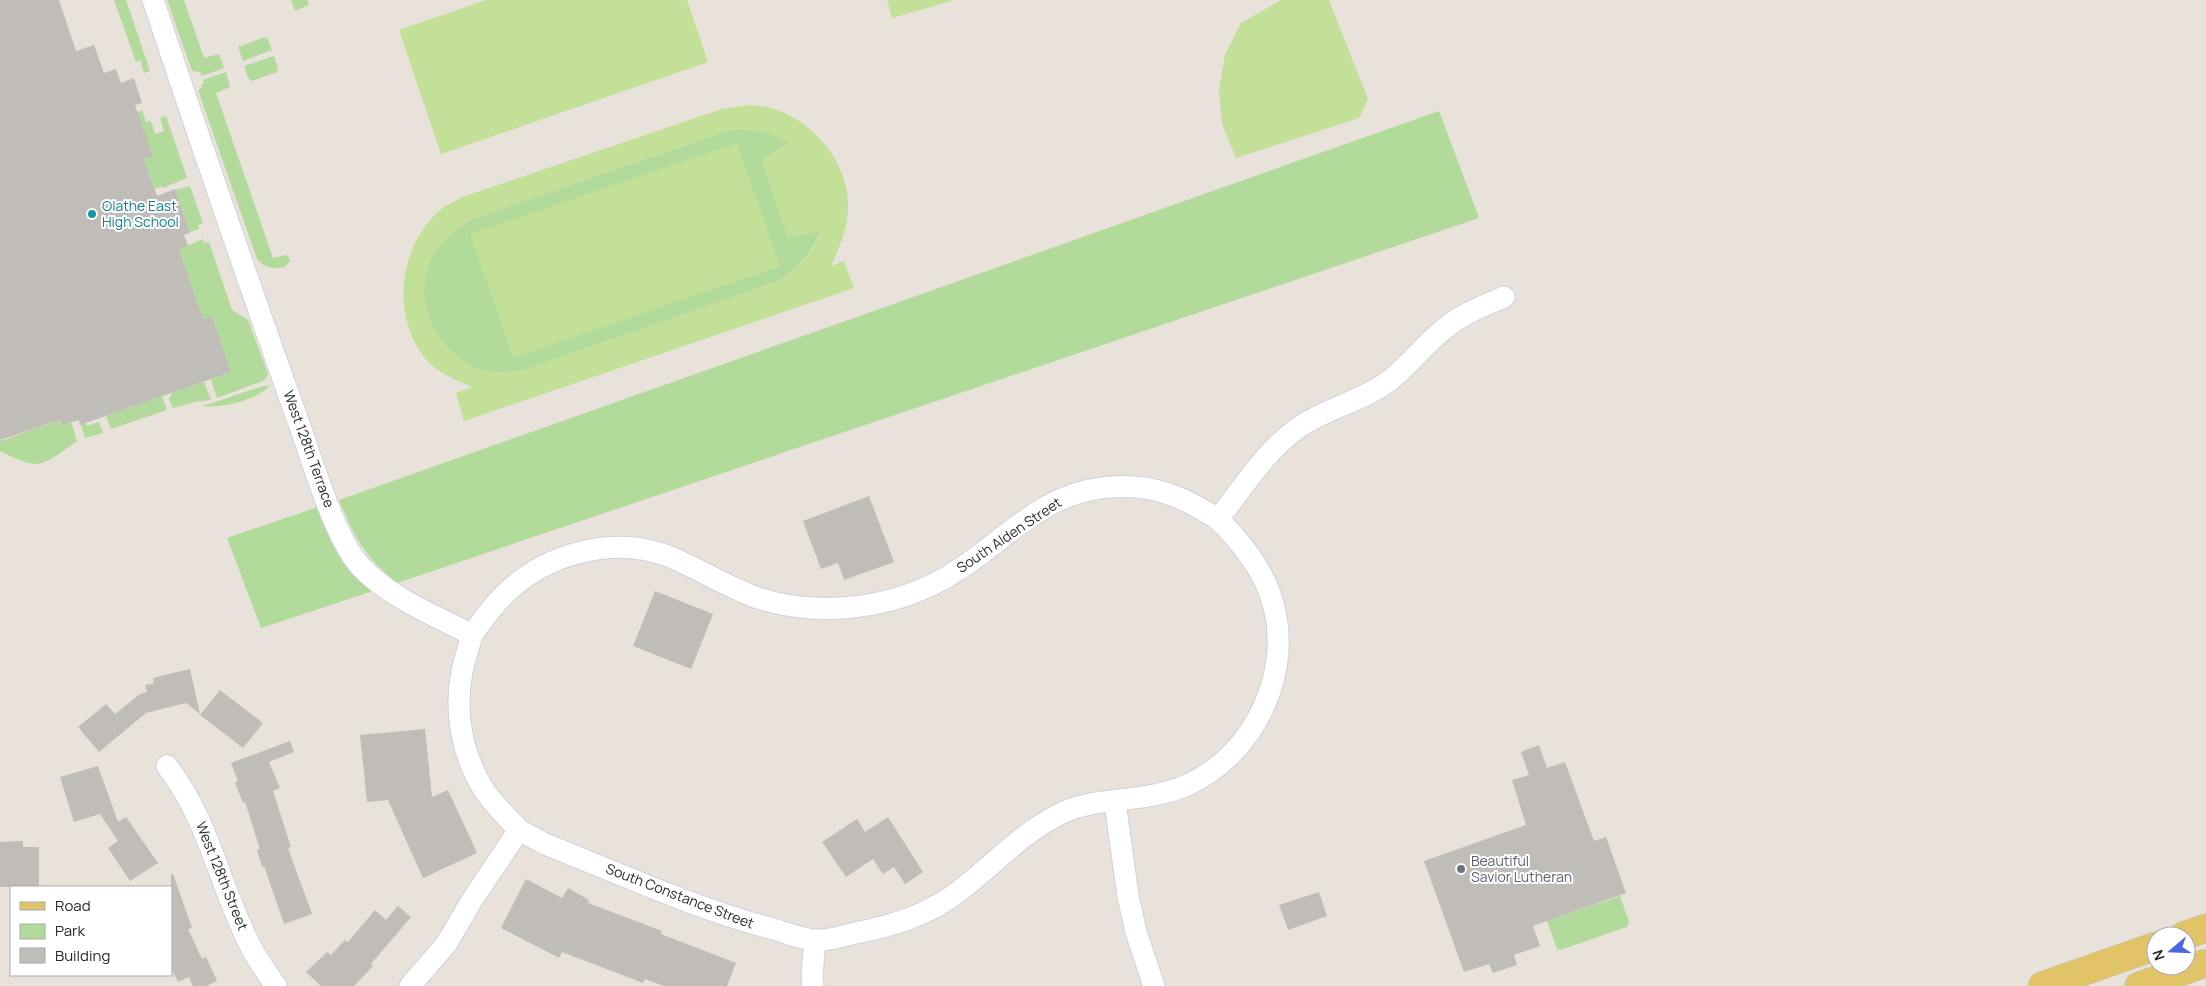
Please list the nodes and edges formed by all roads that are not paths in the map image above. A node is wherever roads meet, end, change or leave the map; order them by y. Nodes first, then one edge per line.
1 (153, 0) edge
2 (1504, 297) dead end
3 (1218, 520) junction
4 (472, 635) junction
5 (167, 766) dead end
6 (1115, 802) junction
7 (519, 830) junction
8 (815, 940) junction
9 (2146, 950) edge
10 (2206, 963) edge
11 (276, 986) edge
12 (410, 986) edge
13 (813, 986) edge
14 (1154, 986) edge
15 (2042, 986) edge
16 (2139, 986) edge

1 - 4 street, West 128th Terrace
2 - 3 street
3 - 4 street, South Alden Street
3 - 6 street, South Constance Street
4 - 7 street
5 - 11 street, West 128th Street
6 - 8 street, South Constance Street
6 - 14 street
7 - 8 street, South Constance Street
7 - 12 street
8 - 13 street
9 - 15 main road
10 - 16 main road

